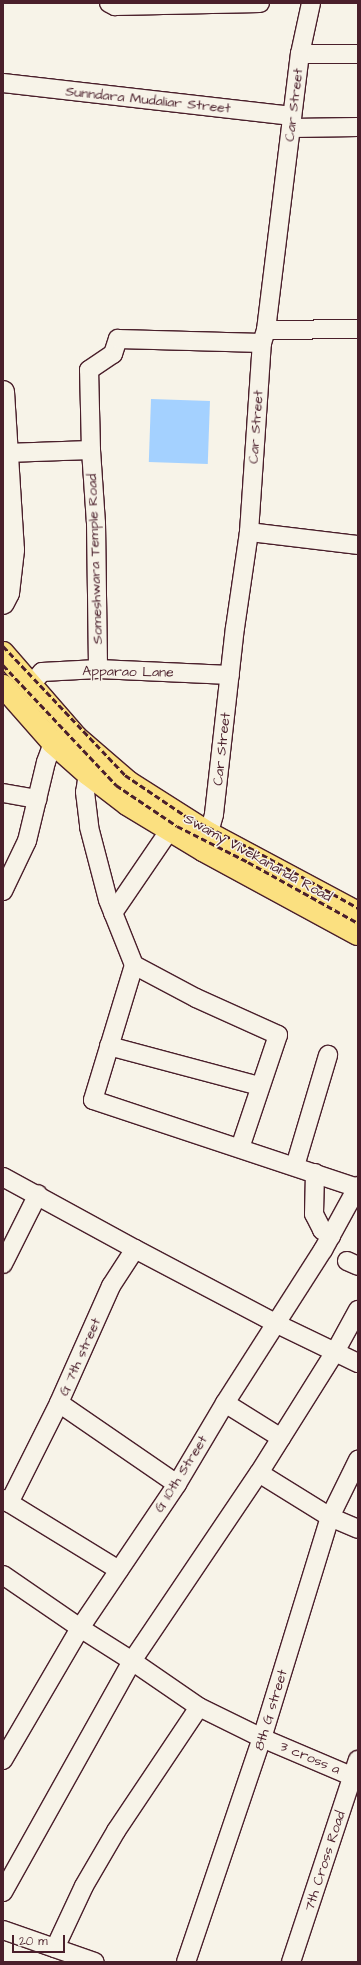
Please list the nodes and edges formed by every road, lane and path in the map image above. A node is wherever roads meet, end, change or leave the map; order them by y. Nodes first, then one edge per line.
1 (109, 3) edge
2 (260, 3) edge
3 (311, 3) edge
4 (300, 54) junction
5 (358, 54) edge
6 (3, 83) edge
7 (292, 122) junction
8 (358, 127) edge
9 (358, 329) edge
10 (264, 336) junction
11 (3, 392) edge
12 (91, 450) junction
13 (6, 454) junction
14 (249, 532) junction
15 (358, 545) edge
16 (3, 603) edge
17 (3, 653) edge
18 (98, 669) junction
19 (230, 675) junction
20 (31, 685) junction
21 (3, 686) edge
22 (53, 743) junction
23 (88, 774) junction
24 (3, 793) edge
25 (37, 799) junction
26 (169, 831) junction
27 (206, 842) junction
28 (3, 891) edge
29 (113, 913) junction
30 (358, 913) edge
31 (358, 934) edge
32 (134, 965) junction
33 (110, 1046) junction
34 (328, 1054) dead end
35 (259, 1086) junction
36 (240, 1148) junction
37 (295, 1166) junction
38 (315, 1172) junction
39 (3, 1177) edge
40 (358, 1187) edge
41 (38, 1194) junction
42 (331, 1236) junction
43 (134, 1249) junction
44 (3, 1264) edge
45 (358, 1310) edge
46 (277, 1324) junction
47 (335, 1352) junction
48 (358, 1364) edge
49 (60, 1403) junction
50 (224, 1403) junction
51 (280, 1438) junction
52 (358, 1460) edge
53 (259, 1473) junction
54 (177, 1484) junction
55 (6, 1501) edge
56 (330, 1517) junction
57 (358, 1529) edge
58 (119, 1570) junction
59 (3, 1575) edge
60 (80, 1628) junction
61 (132, 1661) junction
62 (199, 1707) junction
63 (262, 1738) junction
64 (3, 1760) edge
65 (356, 1772) edge
66 (3, 1892) edge
67 (3, 1930) edge
68 (55, 1948) junction
69 (95, 1962) edge
70 (186, 1962) edge
71 (291, 1962) edge

1 - 2 street
3 - 4 street, Car Street
4 - 5 street
4 - 7 street, Car Street
6 - 7 street, Sunndara Mudaliar Street
7 - 8 street, Sunndara Mudaliar Street
7 - 10 street, Car Street
9 - 10 street
10 - 12 street, Someshwara Temple Road
10 - 14 street, Car Street
11 - 13 street
12 - 13 street
12 - 18 street, Someshwara Temple Road
13 - 16 street
14 - 15 street
14 - 19 street, Car Street
17 - 20 main road, Swamy Vivekananda Road
18 - 19 street, Apparao Lane
18 - 20 street, Apparao Lane
19 - 27 street, Car Street
20 - 27 main road, Swamy Vivekananda Road
21 - 22 main road, Swamy Vivekananda Road
22 - 23 main road, Swamy Vivekananda Road
22 - 25 street
23 - 26 main road, Swamy Vivekananda Road
23 - 29 street
24 - 25 street
25 - 28 street
26 - 27 main road, Swamy Vivekananda Road
26 - 29 street
27 - 30 main road, Swamy Vivekananda Road
27 - 31 main road, Swamy Vivekananda Road
29 - 32 street
32 - 33 street
32 - 35 street
33 - 35 street
33 - 36 street
34 - 37 street
35 - 36 street
36 - 37 street
37 - 38 street
38 - 40 street
38 - 42 street
39 - 41 street
40 - 42 street, G 10th Street
41 - 43 street
41 - 44 street
42 - 46 street, G 10th Street
43 - 46 street
43 - 49 street, G 7th street
45 - 47 street
46 - 47 street
46 - 50 street, G 10th Street
47 - 48 street
47 - 51 street
49 - 54 street, G 7th street
49 - 55 street
50 - 51 street
50 - 54 street, G 10th Street
51 - 53 street
52 - 56 street, 8th G street
53 - 56 street
53 - 61 street
54 - 58 street, G 10th Street
55 - 58 street
56 - 57 street
56 - 63 street, 8th G street
58 - 60 street, G 10th Street
59 - 60 street, 3 cross a
60 - 61 street, 3 cross a
60 - 64 street, G 10th Street
61 - 62 street, 3 cross a
61 - 66 street
62 - 63 street, 3 cross a
62 - 68 street
63 - 65 street, 3 cross a
63 - 70 street, 8th G street
65 - 71 street, 7th Cross Road
67 - 68 street
68 - 69 street

